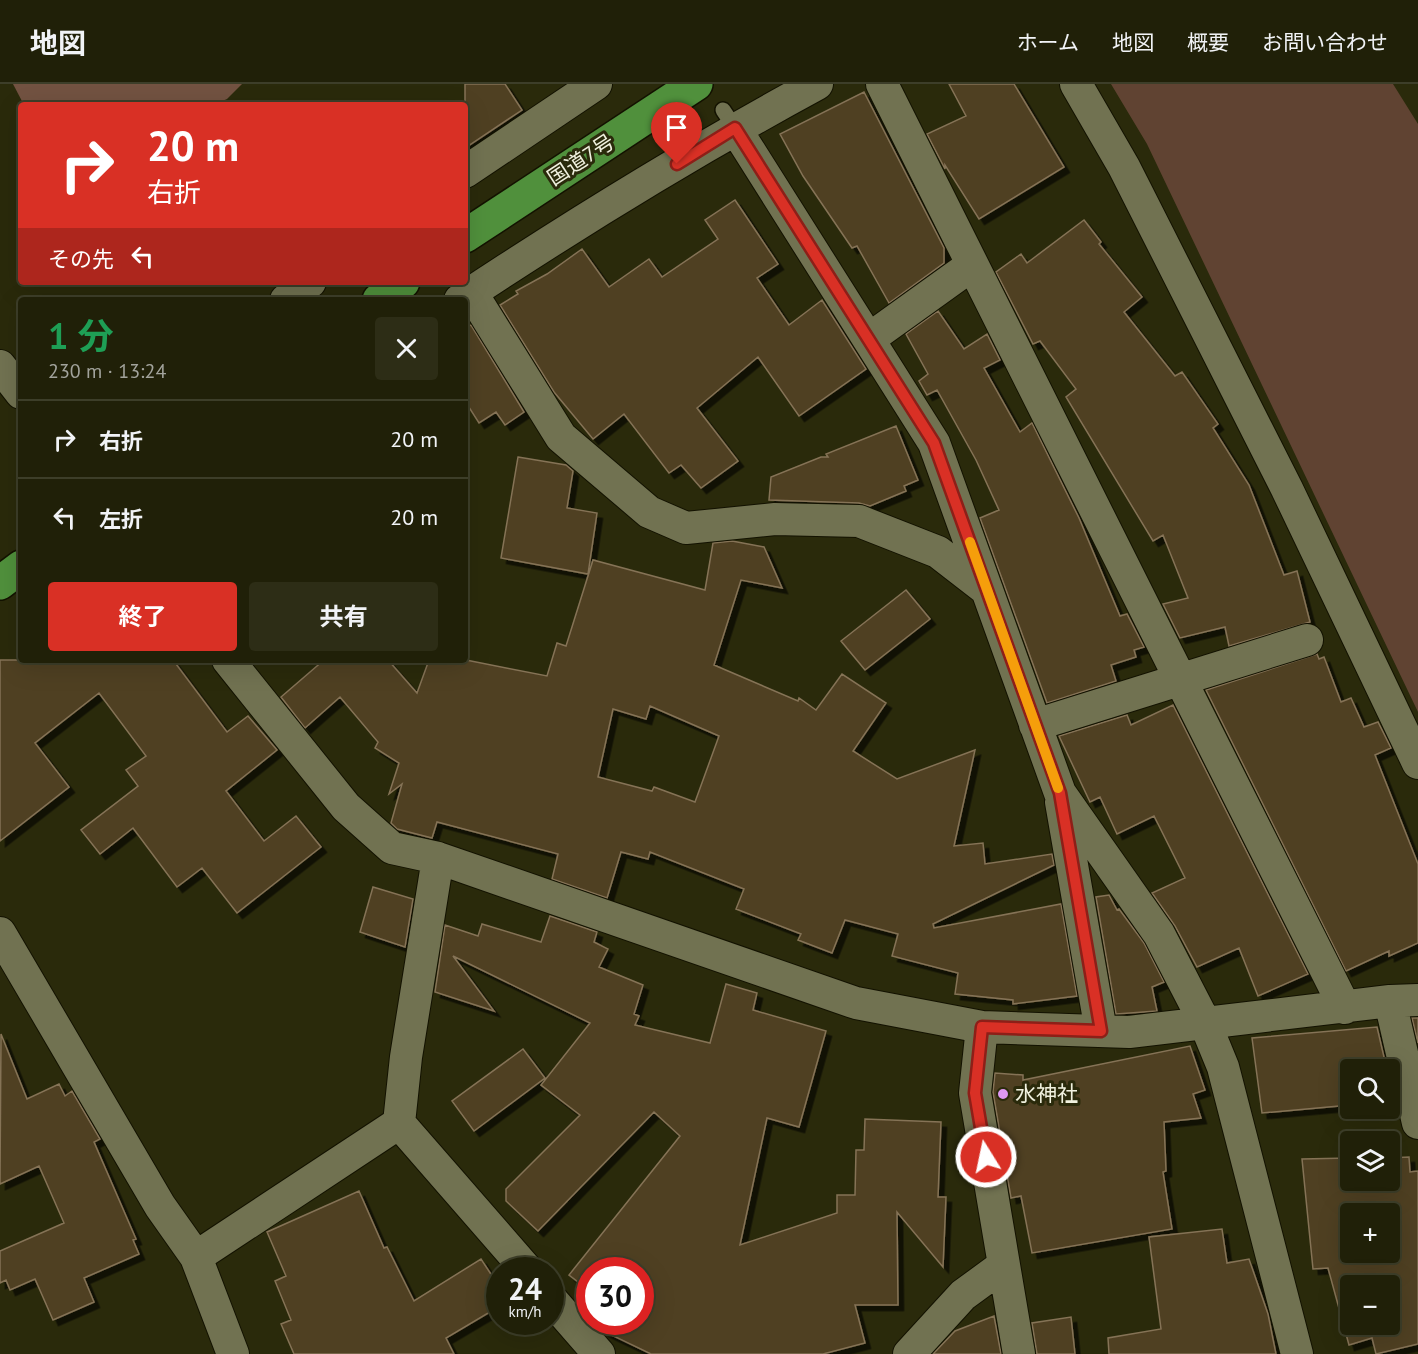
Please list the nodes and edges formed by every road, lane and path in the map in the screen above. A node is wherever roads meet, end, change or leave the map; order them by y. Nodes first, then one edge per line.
1 (596, 84) edge
2 (696, 84) edge
3 (817, 84) edge
4 (882, 84) edge
5 (1076, 84) edge
6 (729, 119) junction
7 (468, 170) edge
8 (468, 234) edge
9 (972, 265) junction
10 (306, 285) edge
11 (400, 285) edge
12 (465, 296) edge
13 (290, 297) edge
14 (383, 297) edge
15 (468, 300) edge
16 (869, 339) junction
17 (0, 366) edge
18 (18, 389) edge
19 (18, 569) edge
20 (0, 583) edge
21 (987, 590) junction
22 (1307, 640) dead end
23 (230, 663) edge
24 (1179, 678) junction
25 (1035, 725) junction
26 (1418, 763) edge
27 (1060, 793) junction
28 (438, 858) junction
29 (0, 933) edge
30 (1404, 1001) edge
31 (1345, 1008) junction
32 (1205, 1023) junction
33 (982, 1027) junction
34 (1101, 1031) junction
35 (399, 1124) junction
36 (1418, 1124) edge
37 (196, 1257) junction
38 (516, 1257) edge
39 (1004, 1265) junction
40 (564, 1314) edge
41 (233, 1354) edge
42 (599, 1354) edge
43 (909, 1354) edge
44 (1019, 1354) edge
45 (1297, 1354) edge

1 - 7 street
2 - 8 highway, 国道7号
3 - 6 street
4 - 9 street
5 - 26 street
6 - 12 street
6 - 16 street
9 - 16 street
9 - 24 street
10 - 13 street
11 - 14 highway
15 - 21 street
16 - 21 street
17 - 18 street
19 - 20 highway
21 - 25 street
22 - 24 street
23 - 28 street
24 - 25 street
24 - 31 street
25 - 27 street
27 - 32 street
27 - 34 street
28 - 33 street
28 - 35 street
29 - 37 street
30 - 31 street
30 - 36 street
31 - 32 street
32 - 34 street
32 - 45 street
33 - 34 street
33 - 39 street
35 - 37 street
35 - 38 street
37 - 41 street
39 - 43 street
39 - 44 street
40 - 42 street

